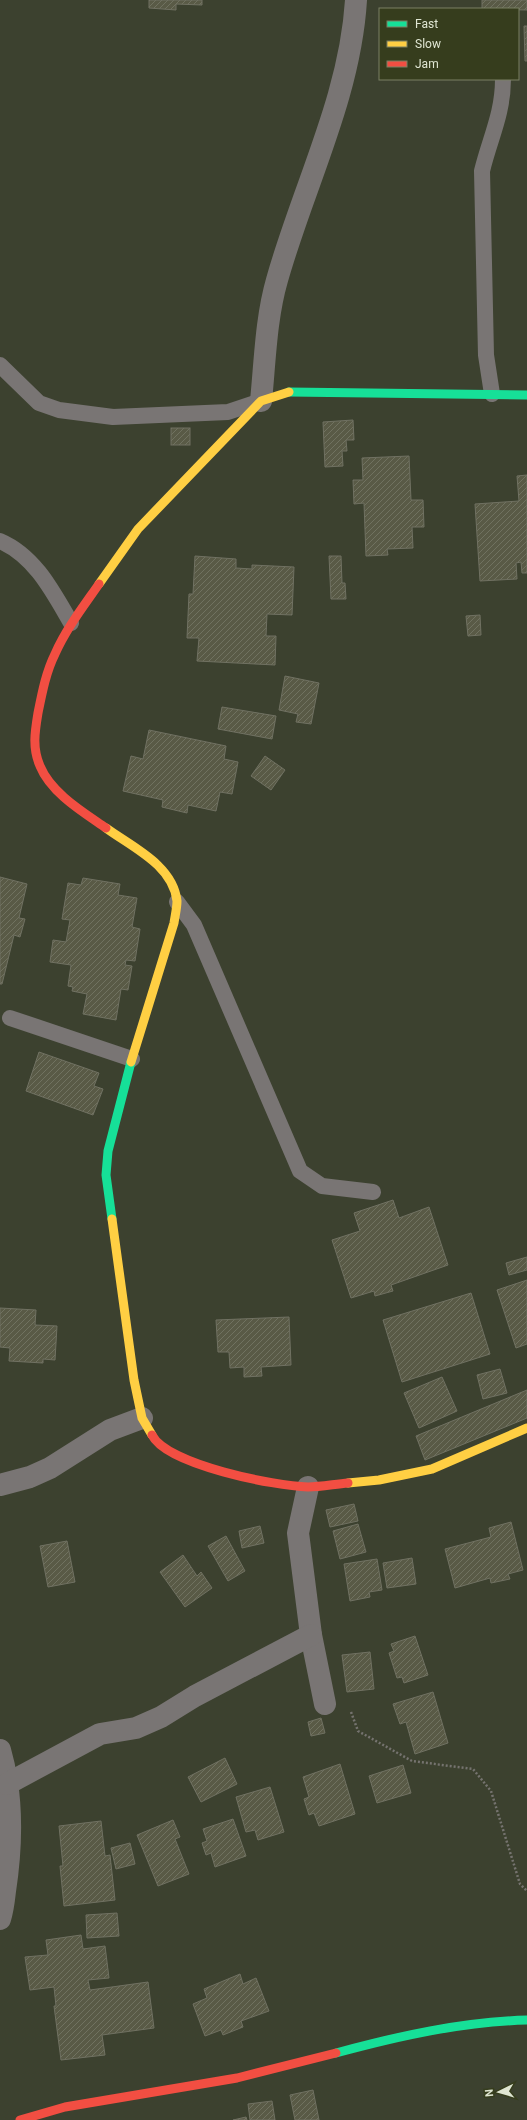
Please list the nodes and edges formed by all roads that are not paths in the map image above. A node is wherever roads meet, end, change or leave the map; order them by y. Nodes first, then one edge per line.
1 (356, 0) edge
2 (503, 80) edge
3 (0, 364) edge
4 (492, 394) junction
5 (527, 395) edge
6 (261, 401) junction
7 (0, 541) edge
8 (71, 623) junction
9 (177, 902) junction
10 (10, 1018) dead end
11 (132, 1059) junction
12 (373, 1192) dead end
13 (142, 1418) junction
14 (527, 1428) edge
15 (0, 1485) edge
16 (308, 1487) junction
17 (311, 1635) junction
18 (325, 1704) road end
19 (0, 1750) edge
20 (4, 1784) edge
21 (0, 1919) edge
22 (527, 2020) edge
23 (20, 2120) edge

1 - 6 street
2 - 4 lane
3 - 6 lane
4 - 5 street
4 - 6 street
6 - 8 street
7 - 8 lane
8 - 9 street
9 - 11 street
9 - 12 lane
10 - 11 lane
11 - 13 street
13 - 15 street
13 - 16 street
14 - 16 street
16 - 17 street
17 - 18 street
17 - 20 street
19 - 20 street
20 - 21 street
22 - 23 street

